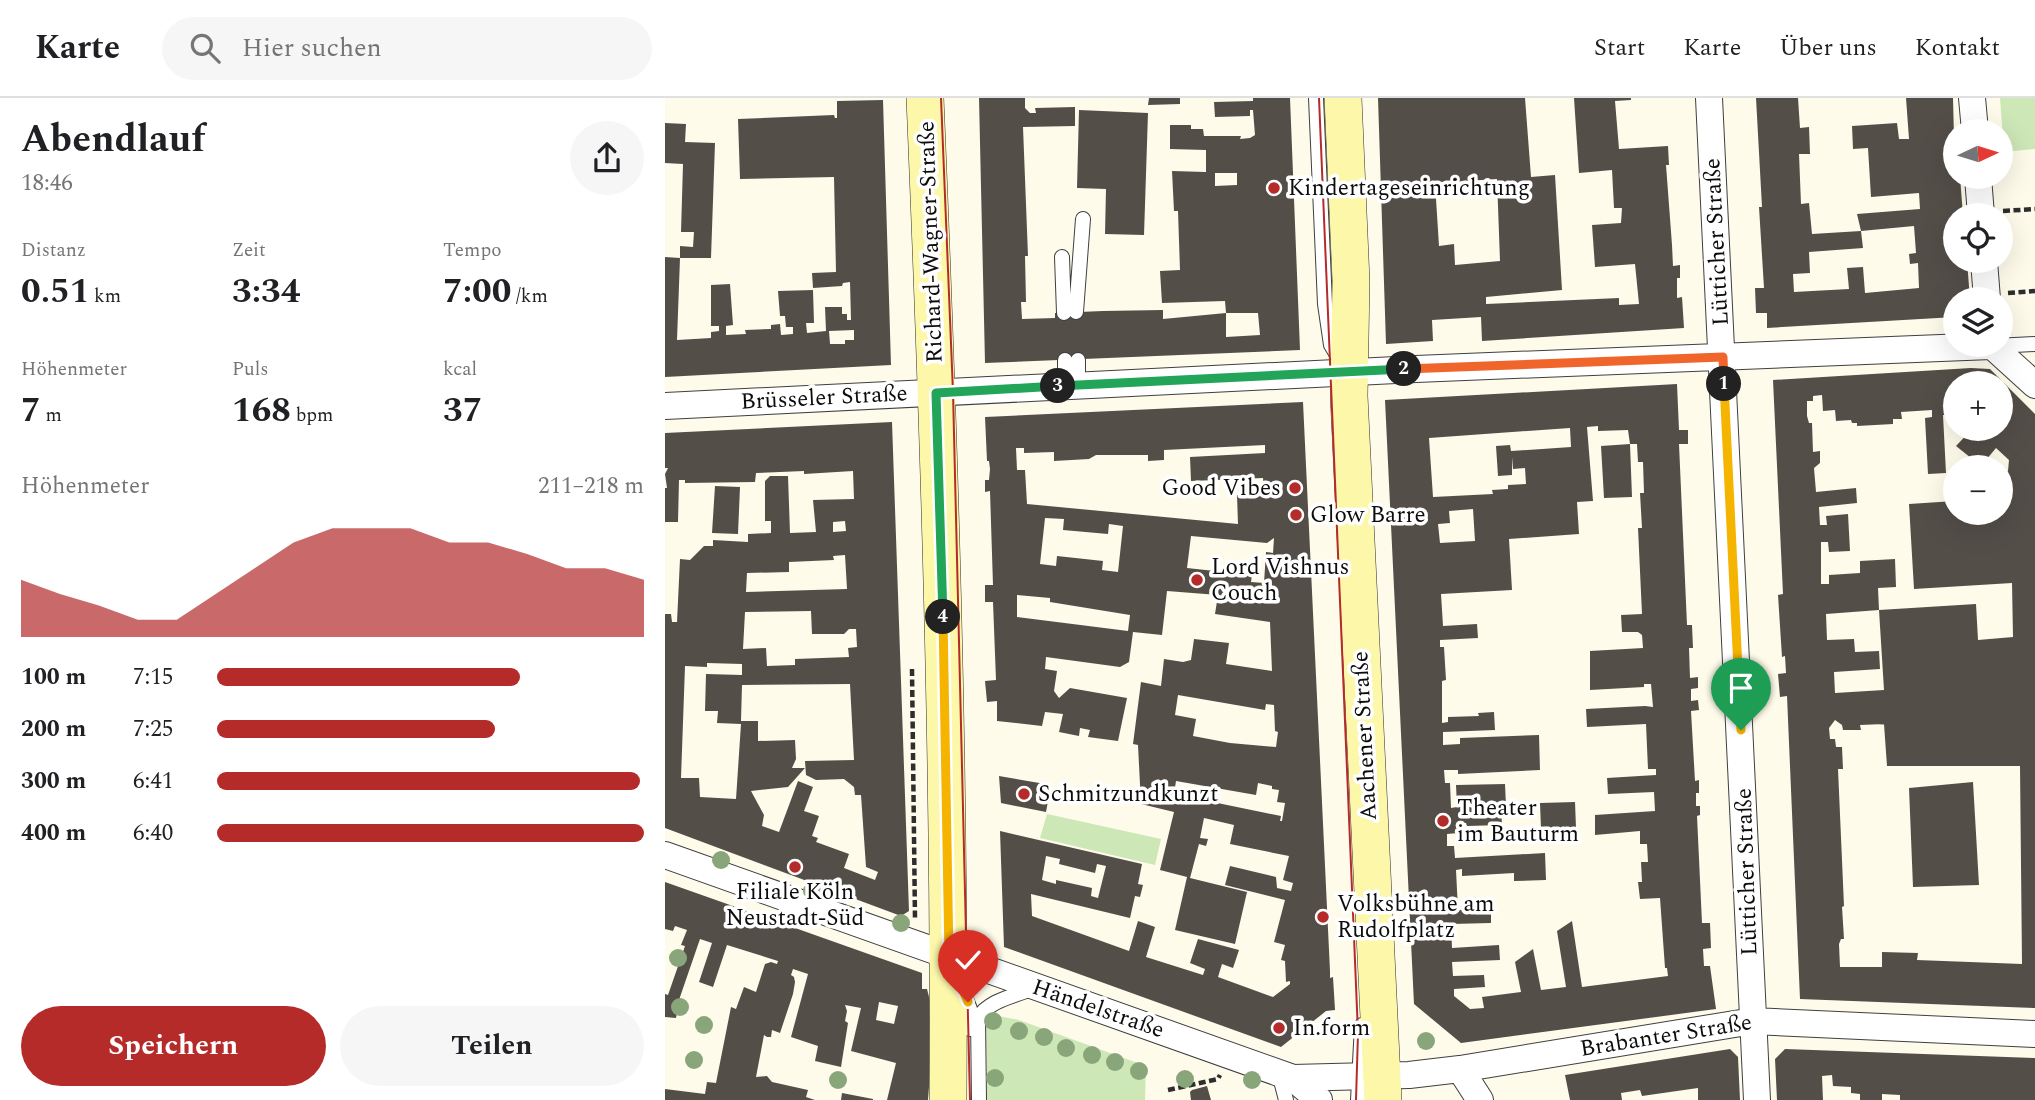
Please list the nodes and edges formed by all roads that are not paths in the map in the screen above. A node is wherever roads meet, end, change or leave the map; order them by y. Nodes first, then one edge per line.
1 (925, 98) edge
2 (1316, 98) edge
3 (1343, 98) edge
4 (1709, 98) edge
5 (1972, 98) edge
6 (1974, 119) edge
7 (1083, 219) dead end
8 (1062, 257) dead end
9 (2035, 344) edge
10 (2013, 345) edge
11 (1943, 348) edge
12 (1723, 357) junction
13 (2004, 357) edge
14 (1348, 373) junction
15 (2035, 384) edge
16 (936, 393) junction
17 (665, 406) edge
18 (665, 855) edge
19 (949, 957) junction
20 (1035, 987) junction
21 (1753, 1021) junction
22 (2035, 1034) edge
23 (1460, 1069) junction
24 (1286, 1084) edge
25 (1371, 1088) edge
26 (948, 1100) edge
27 (972, 1100) edge
28 (979, 1100) edge
29 (1319, 1100) edge
30 (1480, 1100) edge
31 (1757, 1100) edge

1 - 16 main road, Richard-Wagner-Straße
2 - 14 lane, Aachener Straße
3 - 14 main road, Aachener Straße
4 - 12 street, Lütticher Straße
5 - 6 street
7 - 8 lane
9 - 10 lane
11 - 12 street, Brüsseler Straße
12 - 14 street, Brüsseler Straße
12 - 21 street, Lütticher Straße
13 - 15 street
14 - 16 street, Brüsseler Straße
14 - 25 main road, Aachener Straße
16 - 17 street, Brüsseler Straße
16 - 19 main road, Richard-Wagner-Straße
18 - 19 street, Händelstraße
19 - 20 street, Händelstraße
19 - 26 main road, Richard-Wagner-Straße
19 - 27 lane
20 - 24 street, Händelstraße
20 - 28 lane
21 - 22 street, Brabanter Straße
21 - 23 street, Brabanter Straße
21 - 31 street, Lütticher Straße
23 - 25 street, Brabanter Straße
23 - 30 street
24 - 25 street, Händelstraße
24 - 29 street, Händelstraße

